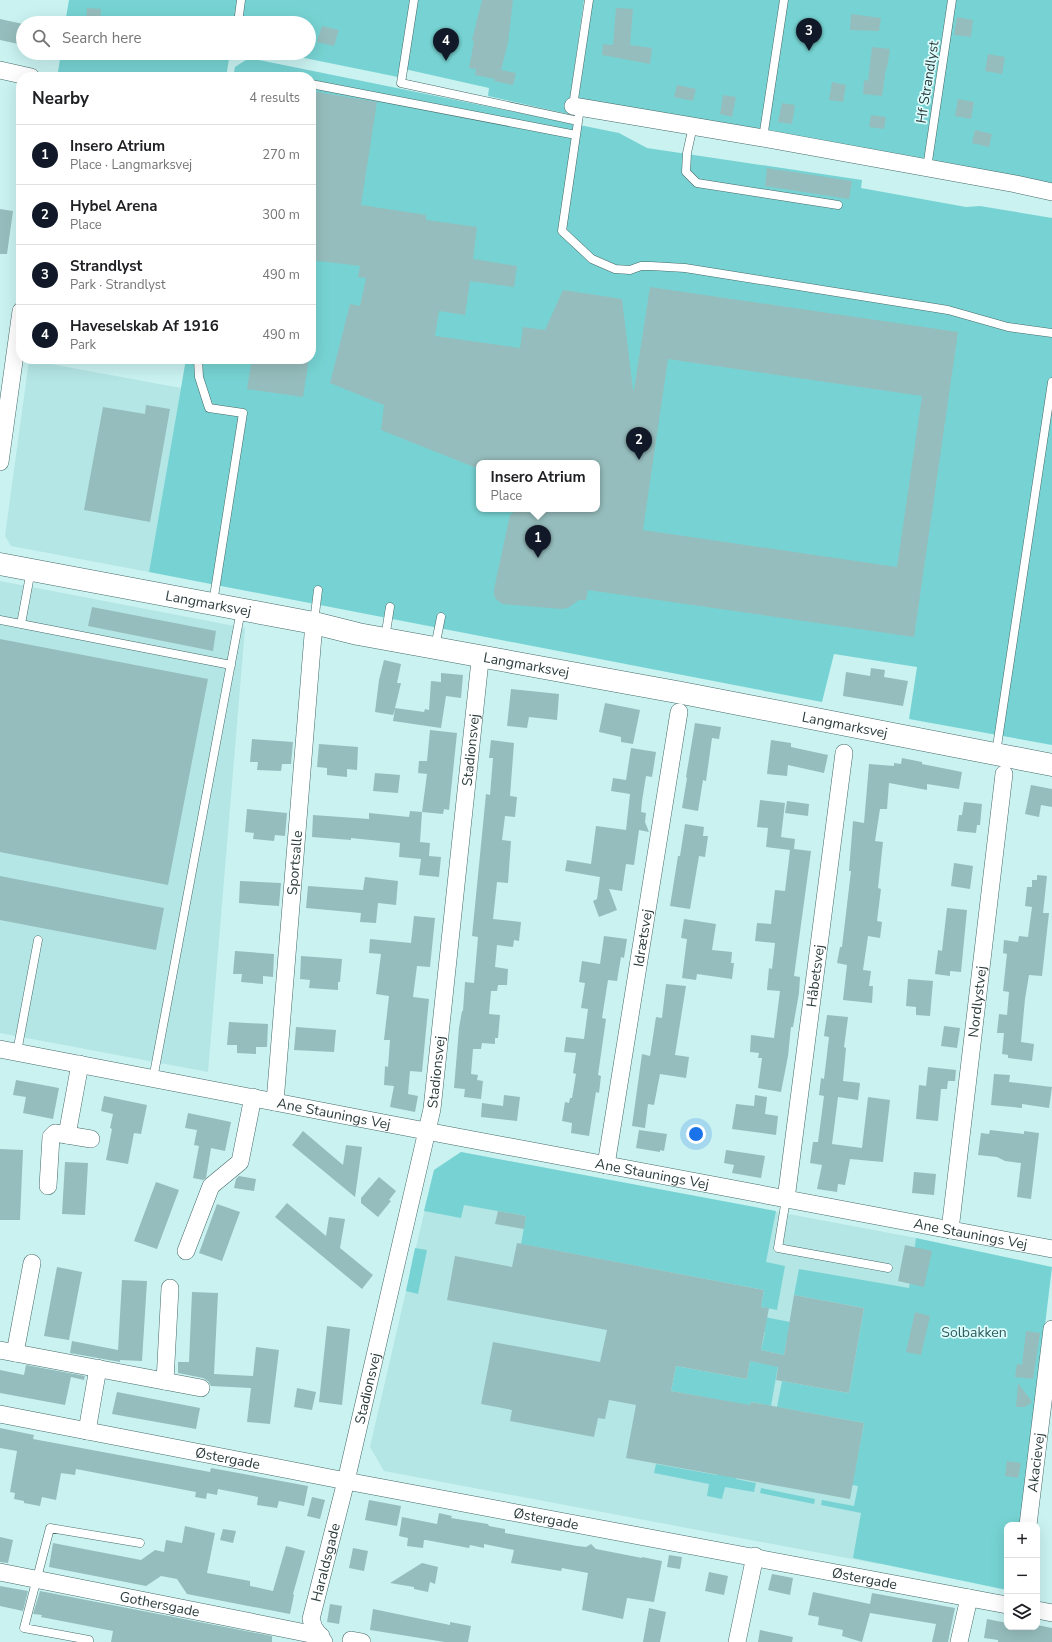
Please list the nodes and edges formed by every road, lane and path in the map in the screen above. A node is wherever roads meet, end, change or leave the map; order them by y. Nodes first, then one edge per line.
1 (241, 0) edge
2 (414, 0) edge
3 (589, 0) edge
4 (784, 0) edge
5 (952, 0) edge
6 (239, 16) edge
7 (0, 70) edge
8 (16, 74) edge
9 (316, 85) edge
10 (577, 112) junction
11 (693, 126) junction
12 (576, 135) junction
13 (763, 138) junction
14 (927, 168) junction
15 (1052, 192) edge
16 (838, 205) dead end
17 (1052, 334) edge
18 (16, 347) edge
19 (198, 364) edge
20 (1052, 382) edge
21 (0, 462) edge
22 (0, 564) edge
23 (31, 570) junction
24 (318, 590) dead end
25 (213, 604) junction
26 (390, 607) dead end
27 (242, 610) junction
28 (441, 617) dead end
29 (0, 620) edge
30 (314, 623) junction
31 (21, 624) junction
32 (385, 639) junction
33 (435, 647) junction
34 (481, 656) junction
35 (231, 665) junction
36 (679, 712) dead end
37 (844, 753) dead end
38 (996, 754) junction
39 (1052, 765) edge
40 (1004, 774) dead end
41 (38, 940) dead end
42 (0, 1049) edge
43 (17, 1052) junction
44 (80, 1064) junction
45 (153, 1078) junction
46 (253, 1097) junction
47 (275, 1102) junction
48 (427, 1131) junction
49 (67, 1135) junction
50 (91, 1139) dead end
51 (606, 1165) junction
52 (48, 1186) dead end
53 (786, 1199) junction
54 (950, 1230) junction
55 (1052, 1249) edge
56 (186, 1251) dead end
57 (32, 1263) dead end
58 (888, 1268) dead end
59 (170, 1288) dead end
60 (1052, 1329) edge
61 (7, 1352) edge
62 (98, 1368) junction
63 (165, 1381) junction
64 (201, 1388) dead end
65 (0, 1414) edge
66 (86, 1431) junction
67 (346, 1481) junction
68 (1028, 1522) edge
69 (140, 1543) dead end
70 (754, 1556) junction
71 (0, 1572) edge
72 (37, 1579) junction
73 (969, 1598) junction
74 (1004, 1604) edge
75 (1040, 1611) edge
76 (1052, 1613) edge
77 (322, 1639) edge
78 (89, 1642) edge
79 (737, 1642) edge
80 (959, 1642) edge

1 - 6 lane
2 - 10 lane
3 - 10 lane
4 - 13 lane
5 - 14 lane, Hf Strandlyst
7 - 8 street
9 - 12 lane
10 - 11 street
10 - 12 lane
11 - 13 street
11 - 16 lane
12 - 17 lane
13 - 14 street
14 - 15 street
18 - 21 street
19 - 25 lane
20 - 38 lane
22 - 23 main road, Langmarksvej
23 - 25 main road, Langmarksvej
23 - 31 lane
24 - 30 lane
25 - 27 main road, Langmarksvej
26 - 32 lane
27 - 30 main road, Langmarksvej
27 - 35 lane
28 - 33 lane
29 - 31 lane
30 - 32 main road, Langmarksvej
30 - 47 street, Sportsalle
31 - 35 lane
32 - 33 main road, Langmarksvej
33 - 34 main road, Langmarksvej
34 - 38 main road, Langmarksvej
34 - 48 street, Stadionsvej
35 - 45 lane
36 - 51 street, Idrætsvej
37 - 53 street, Håbetsvej
38 - 39 main road, Langmarksvej
40 - 54 street, Nordlystvej
41 - 43 lane
42 - 43 street, Ane Staunings Vej
43 - 44 street, Ane Staunings Vej
44 - 45 street, Ane Staunings Vej
44 - 49 street
45 - 46 street, Ane Staunings Vej
46 - 47 street, Ane Staunings Vej
46 - 56 street
47 - 48 street, Ane Staunings Vej
48 - 51 street, Ane Staunings Vej
48 - 67 street, Stadionsvej
49 - 50 street
49 - 52 street
51 - 53 street, Ane Staunings Vej
53 - 54 street, Ane Staunings Vej
53 - 58 lane
54 - 55 street, Ane Staunings Vej
57 - 61 street
59 - 63 street
60 - 68 street, Akacievej
61 - 62 street
62 - 63 street
62 - 66 street
63 - 64 street
65 - 66 street, Østergade
66 - 67 street, Østergade
67 - 70 street, Østergade
67 - 77 street, Haraldsgade
69 - 72 lane
70 - 73 street, Østergade
70 - 79 street
71 - 72 street, Gothersgade
72 - 77 street, Gothersgade
72 - 78 lane
73 - 74 street, Østergade
73 - 80 street
75 - 76 street

